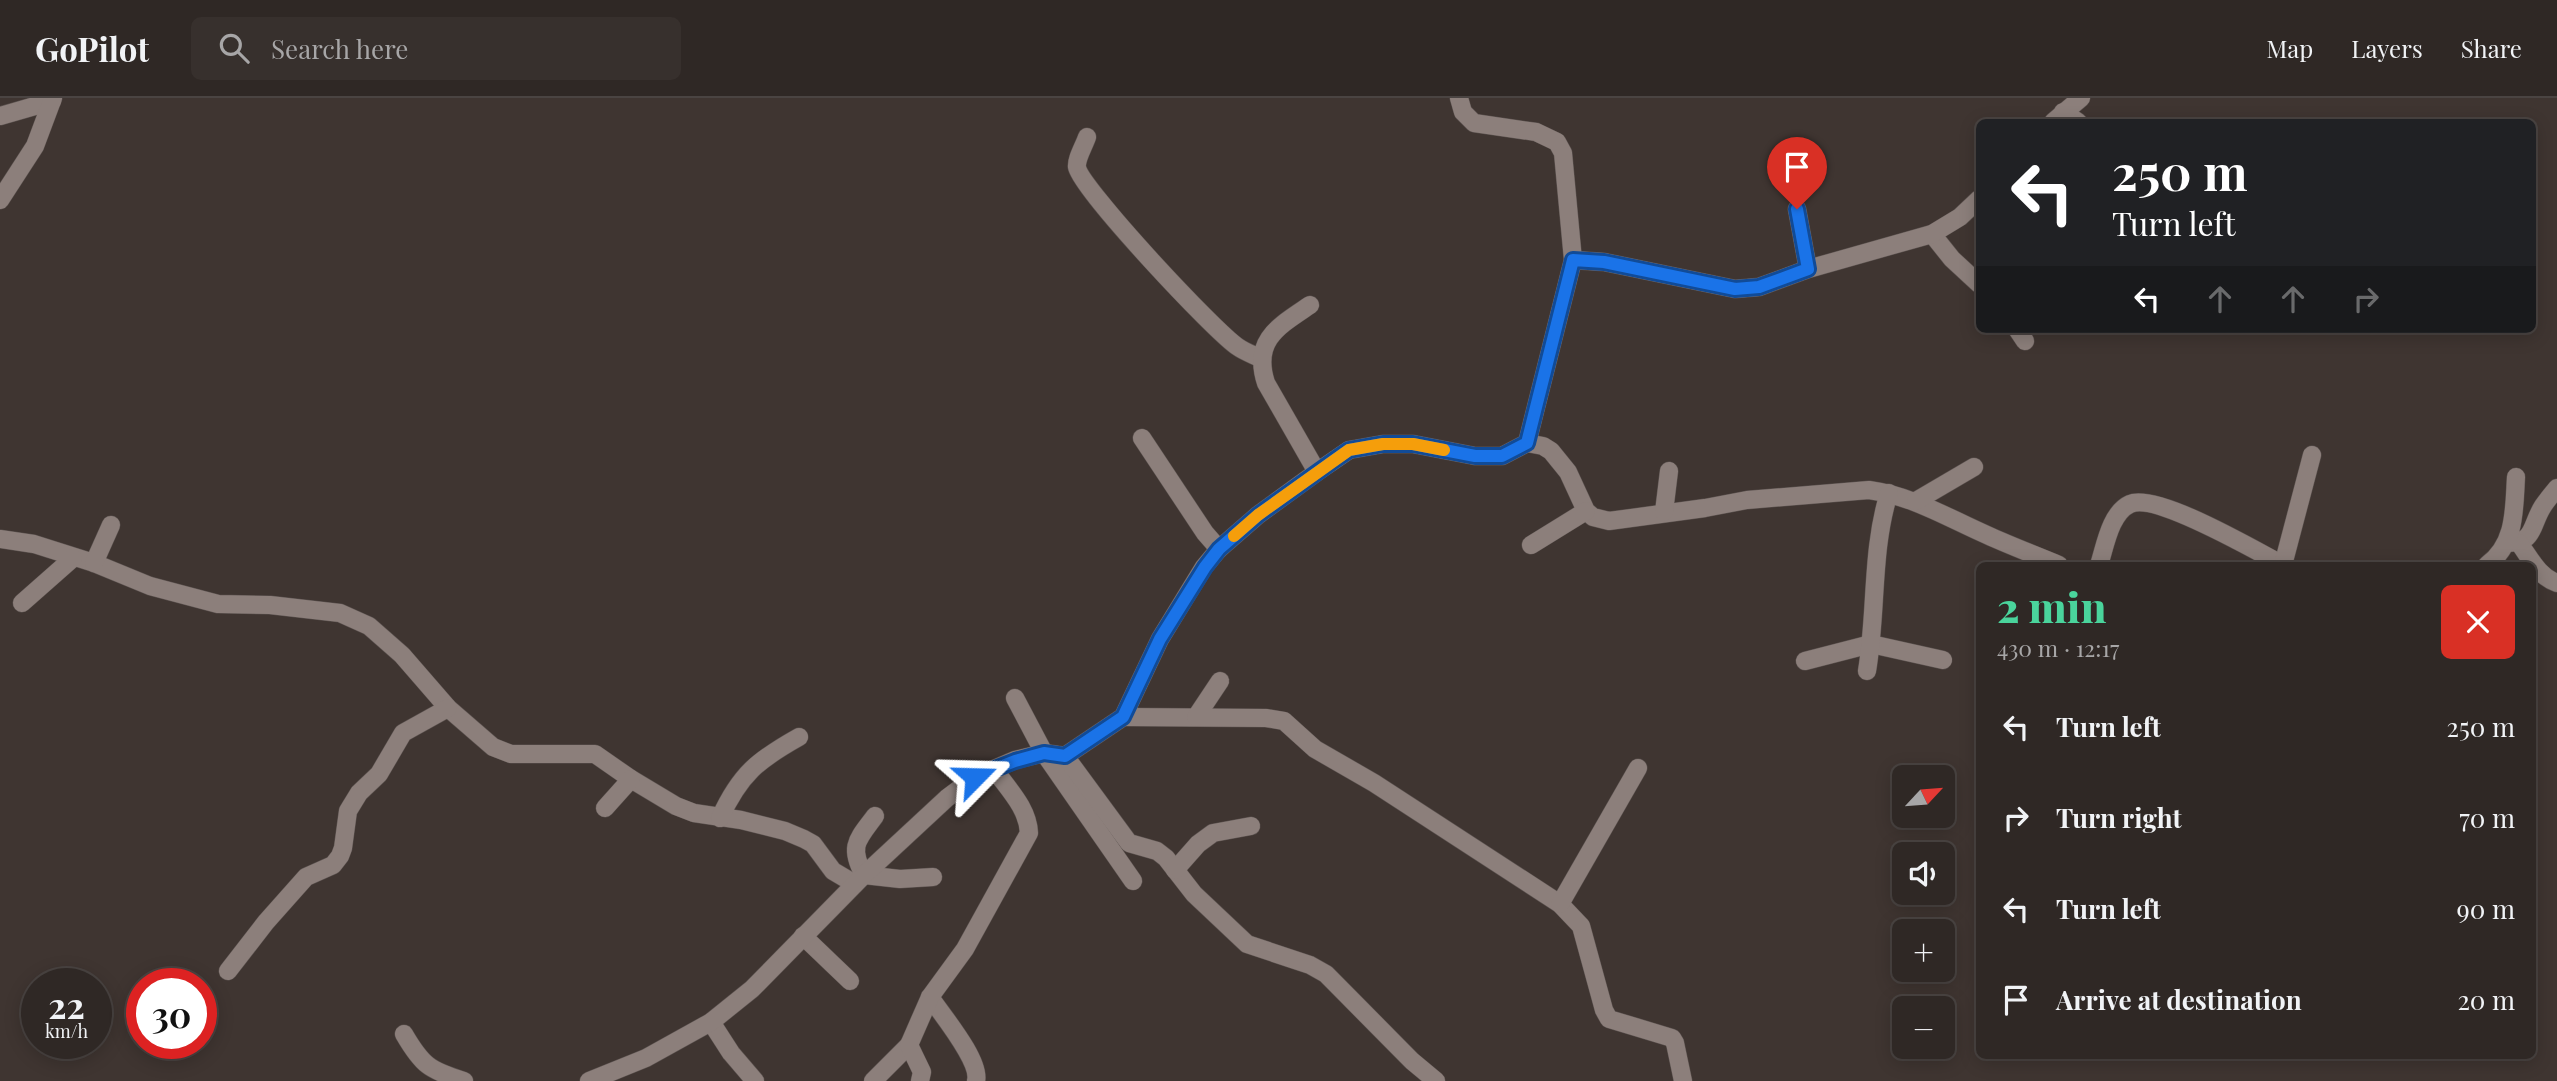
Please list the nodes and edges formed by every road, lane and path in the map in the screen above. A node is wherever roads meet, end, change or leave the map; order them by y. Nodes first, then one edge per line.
1 (1460, 98) edge
2 (2081, 98) edge
3 (53, 100) edge
4 (0, 116) edge
5 (2065, 119) edge
6 (1087, 137) dead end
7 (0, 200) edge
8 (1976, 201) edge
9 (1797, 209) dead end
10 (1932, 234) junction
11 (1573, 260) junction
12 (1808, 269) junction
13 (1976, 281) edge
14 (1310, 305) dead end
15 (1262, 359) junction
16 (1142, 438) dead end
17 (1527, 443) junction
18 (2312, 455) dead end
19 (1974, 467) dead end
20 (1669, 471) dead end
21 (1317, 472) junction
22 (2516, 477) dead end
23 (2557, 488) edge
24 (1889, 493) junction
25 (1916, 501) junction
26 (1586, 511) junction
27 (1664, 512) junction
28 (111, 525) dead end
29 (0, 540) edge
30 (2513, 543) junction
31 (1531, 544) dead end
32 (1219, 549) junction
33 (73, 558) junction
34 (2052, 562) edge
35 (2100, 562) edge
36 (2277, 562) edge
37 (2284, 562) edge
38 (2492, 562) edge
39 (2531, 562) edge
40 (94, 563) junction
41 (2536, 568) edge
42 (2557, 583) edge
43 (22, 603) dead end
44 (1871, 644) junction
45 (1943, 660) dead end
46 (1805, 661) dead end
47 (1867, 671) dead end
48 (1220, 681) dead end
49 (1015, 698) dead end
50 (448, 708) junction
51 (1123, 717) junction
52 (1196, 717) junction
53 (799, 737) dead end
54 (1044, 753) junction
55 (1065, 756) junction
56 (1638, 768) dead end
57 (994, 769) junction
58 (631, 779) junction
59 (606, 808) dead end
60 (875, 816) dead end
61 (720, 818) junction
62 (1251, 826) dead end
63 (1175, 870) junction
64 (933, 877) dead end
65 (859, 880) junction
66 (1133, 881) dead end
67 (1560, 904) junction
68 (803, 936) junction
69 (228, 971) dead end
70 (850, 981) dead end
71 (930, 997) junction
72 (711, 1022) junction
73 (404, 1034) dead end
74 (909, 1045) junction
75 (464, 1081) edge
76 (589, 1081) edge
77 (755, 1081) edge
78 (873, 1081) edge
79 (920, 1081) edge
80 (976, 1081) edge
81 (1436, 1081) edge
82 (1683, 1081) edge

1 - 11 street
2 - 5 street
3 - 4 street
3 - 7 street
6 - 15 street
8 - 10 street
9 - 12 street
10 - 12 street
10 - 13 street
11 - 12 street
11 - 17 street
14 - 15 street
15 - 21 street
16 - 32 street
17 - 21 street
17 - 26 street
18 - 37 street
19 - 25 street
20 - 27 street
21 - 32 street
22 - 30 street
23 - 30 street
24 - 25 street
24 - 27 street
24 - 44 street
25 - 34 street
26 - 27 street
26 - 31 street
28 - 40 street
29 - 33 street
30 - 38 street
30 - 39 street
32 - 51 street
33 - 40 street
33 - 43 street
35 - 36 street
40 - 50 street
41 - 42 street
44 - 45 street
44 - 46 street
44 - 47 street
48 - 52 street
49 - 54 street
50 - 58 street
50 - 69 street
51 - 52 street
51 - 55 street
52 - 67 street
53 - 61 street
54 - 55 street
54 - 57 street
54 - 66 street
55 - 63 street
56 - 67 street
57 - 65 street
57 - 71 street
58 - 59 street
58 - 61 street
60 - 65 street
61 - 65 street
62 - 63 street
63 - 81 street
64 - 65 street
65 - 68 street
67 - 82 street
68 - 70 street
68 - 72 street
71 - 74 street
71 - 80 street
72 - 76 street
72 - 77 street
73 - 75 street
74 - 78 street
74 - 79 street

